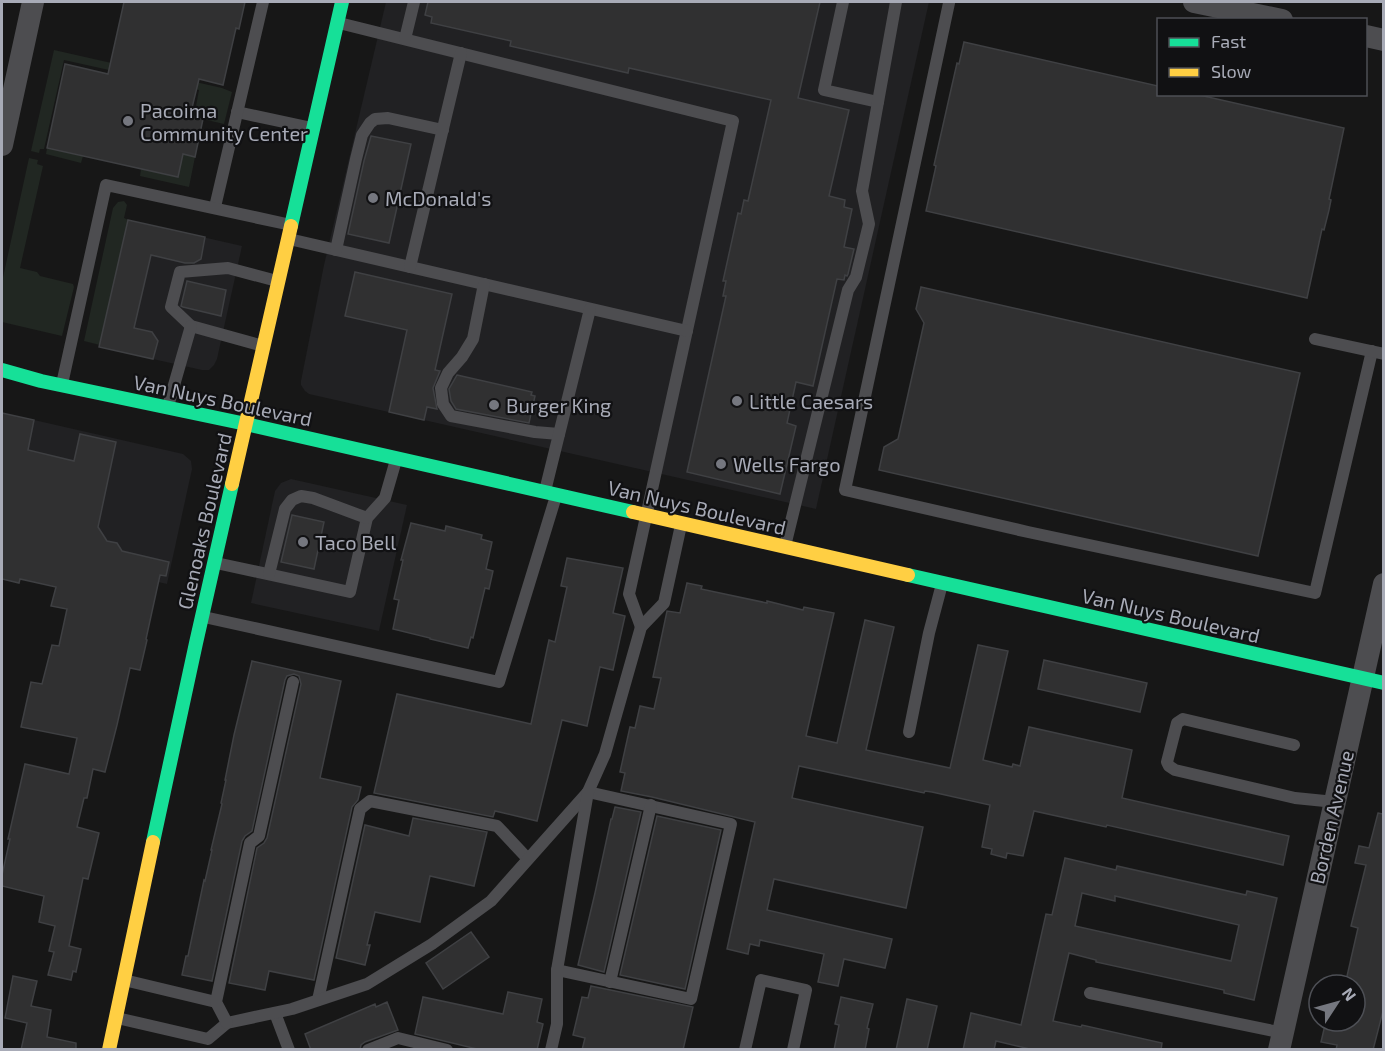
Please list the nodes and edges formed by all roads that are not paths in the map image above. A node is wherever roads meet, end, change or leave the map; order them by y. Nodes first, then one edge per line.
1 (33, 2) edge
2 (263, 2) edge
3 (342, 2) edge
4 (414, 2) edge
5 (843, 2) edge
6 (896, 2) edge
7 (1194, 2) edge
8 (949, 3) dead end
9 (1272, 18) edge
10 (337, 22) junction
11 (1367, 36) edge
12 (405, 39) junction
13 (1383, 40) edge
14 (462, 53) junction
15 (878, 102) junction
16 (237, 112) junction
17 (313, 128) junction
18 (443, 130) junction
19 (2, 145) edge
20 (215, 207) junction
21 (291, 225) junction
22 (288, 239) junction
23 (336, 250) junction
24 (410, 267) junction
25 (278, 281) junction
26 (484, 284) junction
27 (590, 309) junction
28 (191, 326) junction
29 (687, 331) junction
30 (1316, 339) dead end
31 (263, 346) junction
32 (1378, 352) edge
33 (2, 370) edge
34 (62, 385) junction
35 (167, 408) junction
36 (246, 424) junction
37 (559, 434) junction
38 (396, 459) junction
39 (551, 494) junction
40 (647, 516) junction
41 (367, 518) junction
42 (681, 523) junction
43 (784, 547) junction
44 (214, 562) junction
45 (269, 574) junction
46 (942, 583) junction
47 (1383, 584) edge
48 (202, 617) junction
49 (641, 627) junction
50 (1373, 681) edge
51 (293, 682) dead end
52 (909, 732) dead end
53 (1294, 746) dead end
54 (588, 792) junction
55 (1335, 802) junction
56 (651, 806) junction
57 (528, 859) junction
58 (557, 970) junction
59 (124, 980) junction
60 (610, 982) junction
61 (1090, 993) dead end
62 (318, 1000) junction
63 (216, 1002) junction
64 (274, 1013) junction
65 (116, 1018) junction
66 (227, 1023) junction
67 (1281, 1041) edge
68 (424, 1047) edge
69 (109, 1050) edge
70 (289, 1050) edge
71 (368, 1050) edge
72 (447, 1050) edge
73 (551, 1050) edge
74 (745, 1050) edge
75 (793, 1050) edge

1 - 19 street
2 - 16 lane
3 - 10 main road, Glenoaks Boulevard
4 - 12 lane
5 - 15 lane
6 - 15 lane
7 - 9 street
8 - 32 lane
10 - 12 lane
10 - 17 main road, Glenoaks Boulevard
11 - 13 street
12 - 14 lane
14 - 18 lane
14 - 29 lane
15 - 43 lane
16 - 17 lane
16 - 20 lane
17 - 21 main road, Glenoaks Boulevard
18 - 23 lane
18 - 24 lane
20 - 21 lane
20 - 34 lane
21 - 22 main road, Glenoaks Boulevard
22 - 23 lane
22 - 25 main road, Glenoaks Boulevard
23 - 24 lane
24 - 26 lane
25 - 28 lane
25 - 31 main road, Glenoaks Boulevard
26 - 27 lane
26 - 37 lane
27 - 29 lane
27 - 37 lane
28 - 31 lane
28 - 35 lane
29 - 40 lane
30 - 32 lane
31 - 36 main road, Glenoaks Boulevard
33 - 34 main road, Van Nuys Boulevard
34 - 35 main road, Van Nuys Boulevard
35 - 36 main road, Van Nuys Boulevard
36 - 38 main road, Van Nuys Boulevard
36 - 44 main road, Glenoaks Boulevard
37 - 39 lane
38 - 39 main road, Van Nuys Boulevard
38 - 41 lane
39 - 40 main road, Van Nuys Boulevard
39 - 48 lane
40 - 42 main road, Van Nuys Boulevard
40 - 49 lane
41 - 45 lane
41 - 45 lane
42 - 43 main road, Van Nuys Boulevard
42 - 49 lane
43 - 46 main road, Van Nuys Boulevard
44 - 45 lane
44 - 48 main road, Glenoaks Boulevard
46 - 50 main road, Van Nuys Boulevard
46 - 52 lane
47 - 50 street, Borden Avenue
48 - 59 main road, Glenoaks Boulevard
49 - 54 lane
50 - 55 street, Borden Avenue
51 - 63 lane
53 - 55 lane
54 - 56 lane
54 - 57 lane
54 - 58 lane
55 - 67 street, Borden Avenue
56 - 60 lane
56 - 60 lane
57 - 62 lane
57 - 62 lane
58 - 60 lane
58 - 73 lane
59 - 63 lane
59 - 65 main road, Glenoaks Boulevard
61 - 67 lane
62 - 64 lane
63 - 66 lane
64 - 66 lane
64 - 70 lane
65 - 66 lane
65 - 69 main road, Glenoaks Boulevard
68 - 71 lane
68 - 72 lane
74 - 75 lane

